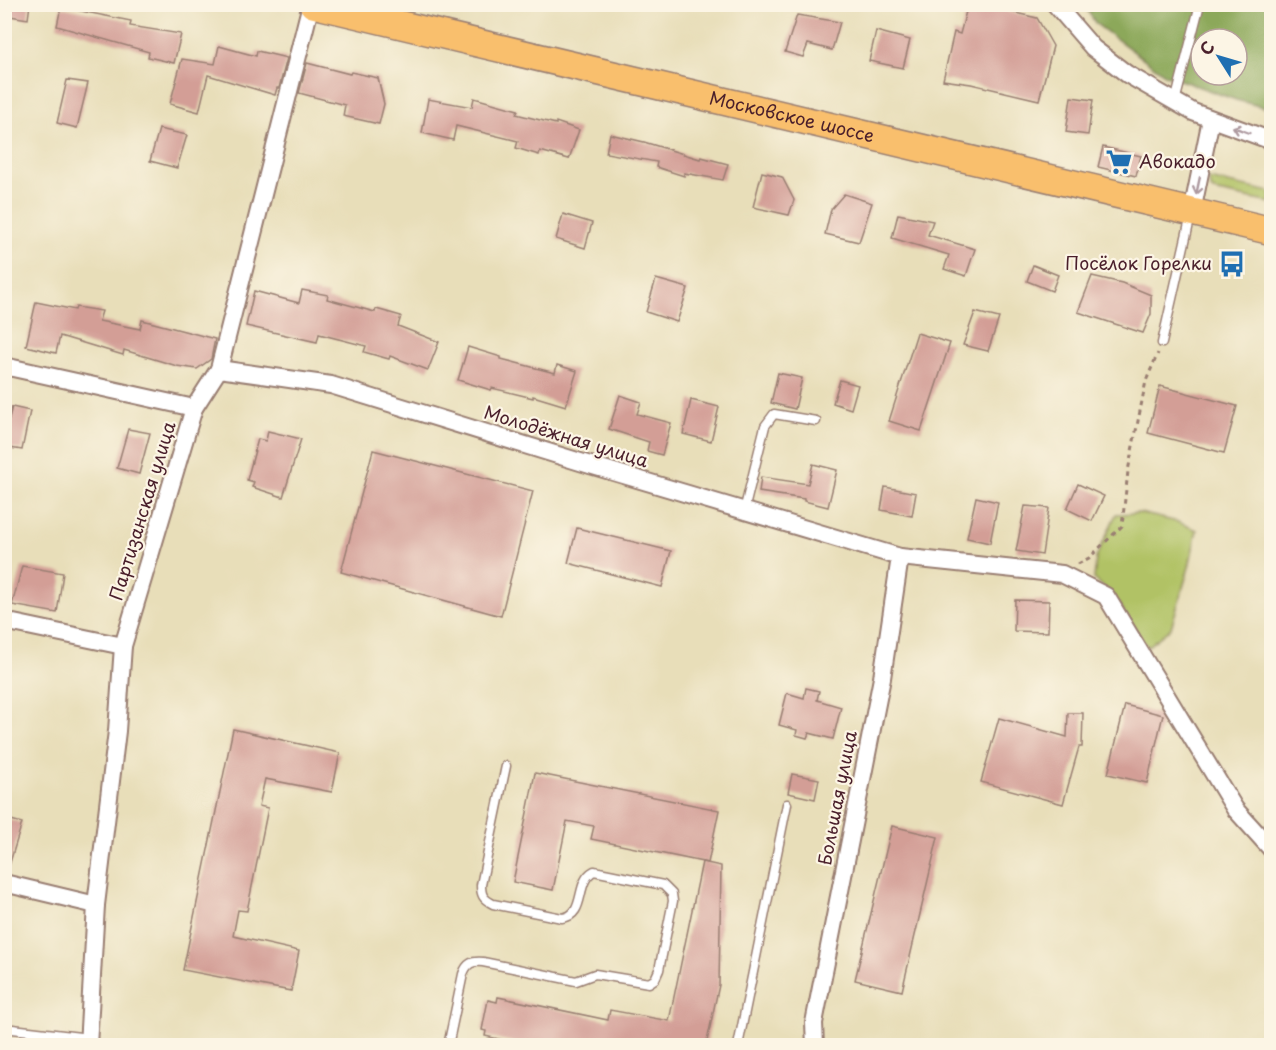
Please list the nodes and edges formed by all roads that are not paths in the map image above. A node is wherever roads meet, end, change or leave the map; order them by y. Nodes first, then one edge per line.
1 (312, 4) edge
2 (1200, 4) edge
3 (1056, 5) edge
4 (1174, 102) junction
5 (1211, 119) junction
6 (1272, 141) edge
7 (1192, 212) junction
8 (1272, 231) edge
9 (1162, 343) road end
10 (4, 366) edge
11 (219, 369) junction
12 (194, 408) junction
13 (816, 421) dead end
14 (744, 511) junction
15 (900, 557) junction
16 (4, 621) edge
17 (123, 646) junction
18 (506, 766) dead end
19 (787, 804) dead end
20 (1272, 850) edge
21 (4, 883) edge
22 (96, 905) junction
23 (4, 1028) edge
24 (88, 1042) edge
25 (448, 1046) edge
26 (738, 1046) edge
27 (815, 1046) edge

1 - 7 main road, Московское шоссе
1 - 11 street, Партизанская улица
2 - 4 lane
3 - 4 street
4 - 5 street
6 -> 5 street
5 -> 7 street
7 - 8 main road, Московское шоссе
7 - 9 lane
10 - 12 street
11 - 12 street, Партизанская улица
11 - 14 street, Молодёжная улица
12 - 17 street, Партизанская улица
13 - 14 lane
14 - 15 street, Молодёжная улица
15 - 20 street, Молодёжная улица
15 - 27 street, Большая улица
16 - 17 street
17 - 22 street, Партизанская улица
18 - 25 lane
19 - 26 lane
21 - 22 street
22 - 24 street, Партизанская улица
23 - 24 lane

